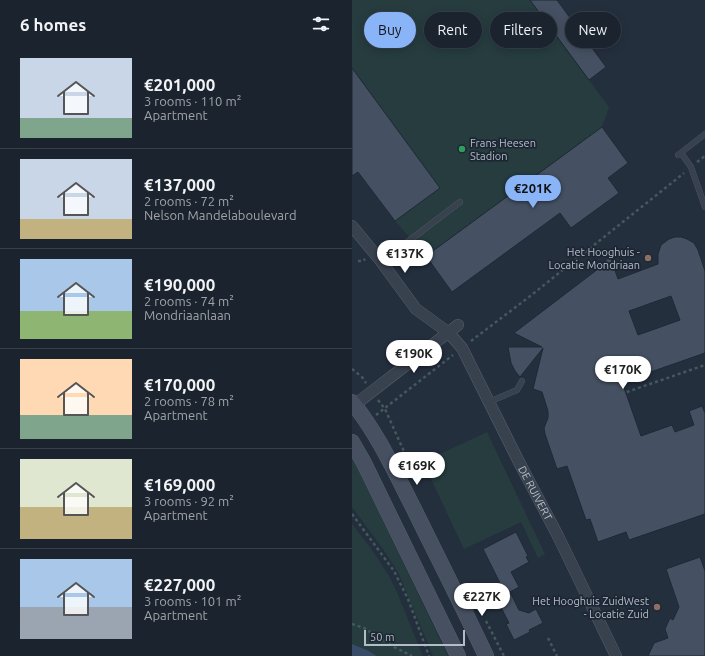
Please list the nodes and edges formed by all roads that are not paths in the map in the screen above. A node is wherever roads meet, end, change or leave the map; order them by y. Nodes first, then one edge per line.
1 (705, 134) edge
2 (460, 202) dead end
3 (705, 207) edge
4 (352, 226) edge
5 (380, 260) junction
6 (458, 325) dead end
7 (449, 333) junction
8 (522, 381) dead end
9 (489, 402) junction
10 (353, 405) edge
11 (352, 442) edge
12 (458, 656) edge
13 (486, 656) edge
14 (616, 656) edge

1 - 3 lane
2 - 5 lane
4 - 5 street, DE RUIVERT
5 - 7 street, DE RUIVERT
6 - 7 street
7 - 9 street, DE RUIVERT
7 - 10 street
8 - 9 lane
9 - 14 street, DE RUIVERT
10 - 13 main road
11 - 12 main road

